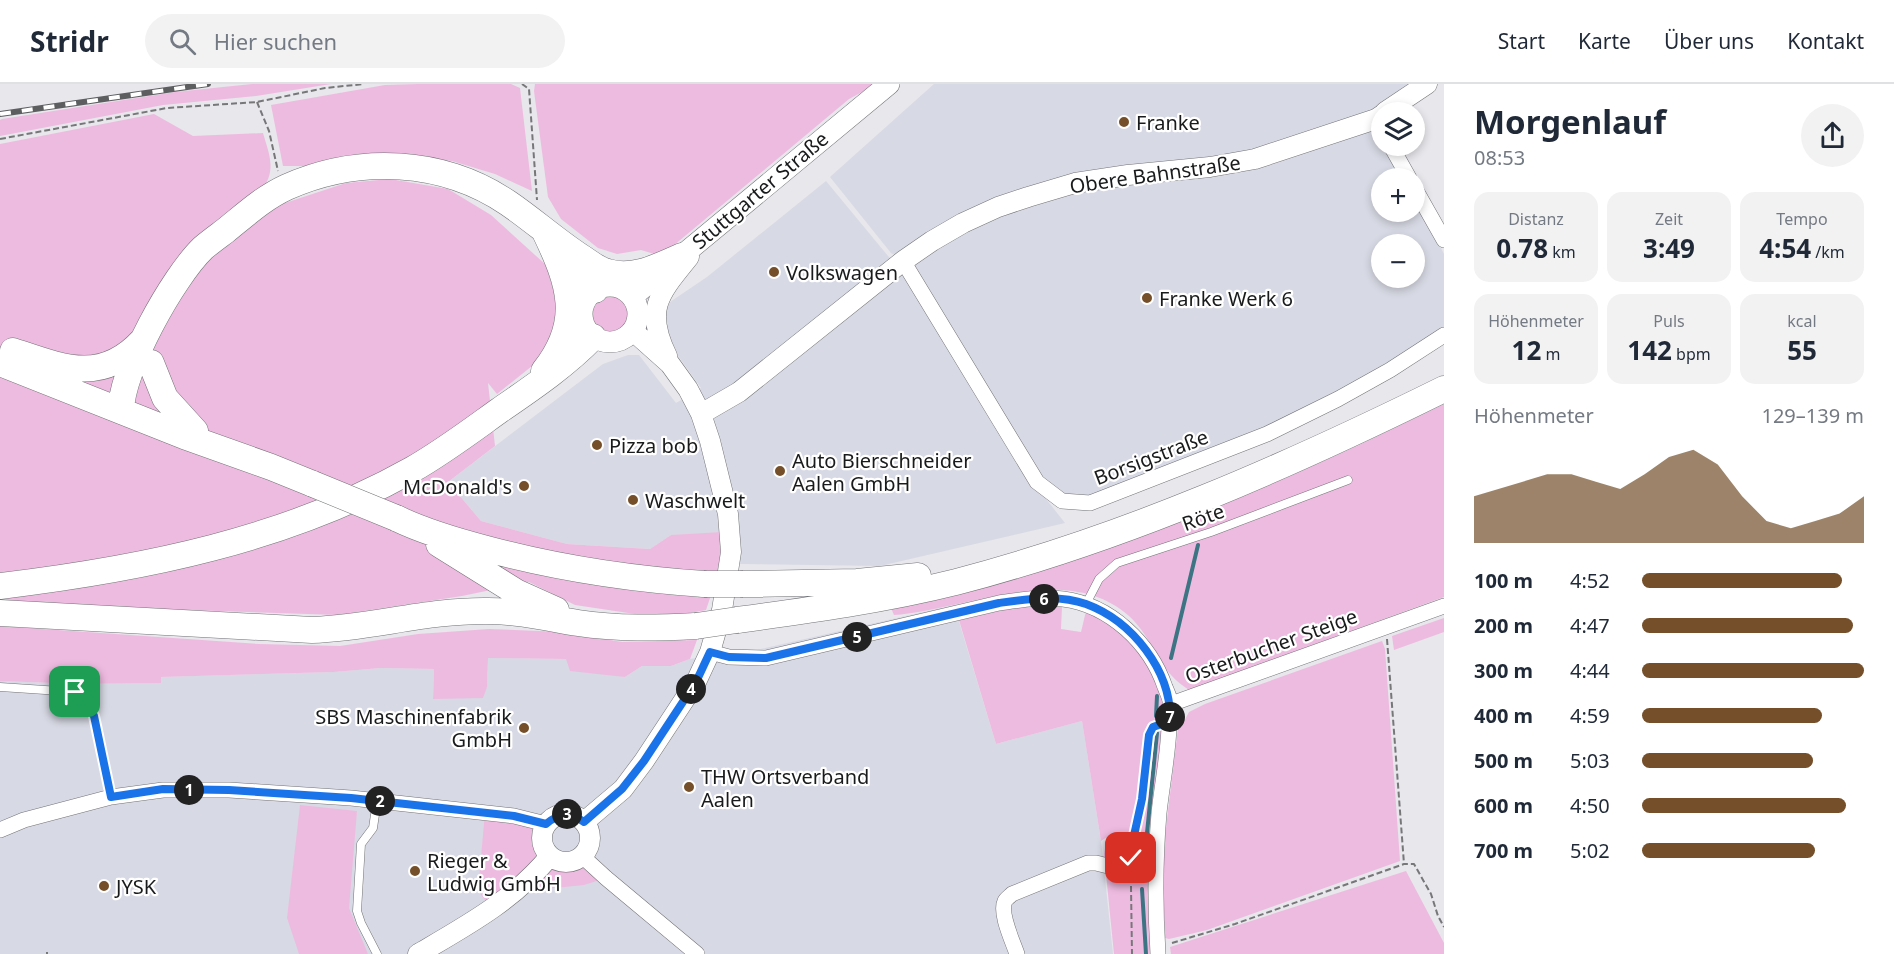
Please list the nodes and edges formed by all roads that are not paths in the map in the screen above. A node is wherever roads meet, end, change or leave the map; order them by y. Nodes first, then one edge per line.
1 (889, 84) edge
2 (1427, 84) edge
3 (1403, 102) edge
4 (1371, 122) edge
5 (1425, 207) edge
6 (225, 230) junction
7 (545, 232) junction
8 (708, 235) junction
9 (1444, 240) edge
10 (682, 256) junction
11 (903, 261) junction
12 (595, 290) junction
13 (632, 297) junction
14 (633, 331) junction
15 (1444, 335) edge
16 (146, 336) junction
17 (593, 337) junction
18 (2, 353) edge
19 (151, 363) junction
20 (670, 364) junction
21 (1444, 388) edge
22 (520, 396) junction
23 (124, 406) junction
24 (701, 414) junction
25 (195, 431) junction
26 (271, 467) junction
27 (1348, 480) dead end
28 (405, 523) junction
29 (1048, 554) junction
30 (157, 562) junction
31 (0, 571) edge
32 (0, 586) edge
33 (1086, 604) junction
34 (1444, 606) edge
35 (0, 613) edge
36 (607, 626) junction
37 (710, 652) junction
38 (0, 687) edge
39 (1170, 704) junction
40 (111, 797) junction
41 (377, 801) junction
42 (584, 822) junction
43 (546, 824) junction
44 (0, 830) edge
45 (550, 856) junction
46 (582, 856) junction
47 (1155, 874) junction
48 (1158, 951) edge
49 (377, 954) edge
50 (417, 954) edge
51 (697, 954) edge
52 (1017, 954) edge

1 - 8 main road, Stuttgarter Straße
2 - 3 street, Obere Bahnstraße
4 - 11 street, Obere Bahnstraße
5 - 9 street
6 - 7 highway
6 - 16 highway
6 - 19 highway
7 - 10 highway
7 - 12 highway
7 - 22 highway
8 - 10 main road, Stuttgarter Straße
8 - 20 street
10 - 13 main road, Stuttgarter Straße
11 - 15 street, Borsigstraße
11 - 24 street, Obere Bahnstraße
12 - 13 main road
12 - 17 main road
13 - 14 main road
14 - 17 main road
14 - 20 street
16 - 18 highway
16 - 23 highway
17 - 22 highway
18 - 23 highway
19 - 23 highway
19 - 25 highway
20 - 24 street
21 - 29 highway
22 - 30 highway
23 - 25 highway
23 - 26 highway
24 - 37 street
25 - 26 highway
26 - 28 highway, bridge
27 - 33 lane, Röte
28 - 29 highway, bridge
28 - 36 highway
29 - 36 highway, bridge
30 - 31 highway
30 - 32 highway
33 - 37 street
33 - 39 street
34 - 39 street, Osterbucher Steige
35 - 36 highway
37 - 42 street
38 - 40 lane
39 - 47 street, Osterbucher Steige
40 - 41 street
40 - 44 street
41 - 43 street
41 - 49 lane
42 - 43 street
42 - 46 street
43 - 45 street
45 - 46 street
45 - 50 street
46 - 51 street
47 - 48 street, Osterbucher Steige
47 - 52 street

